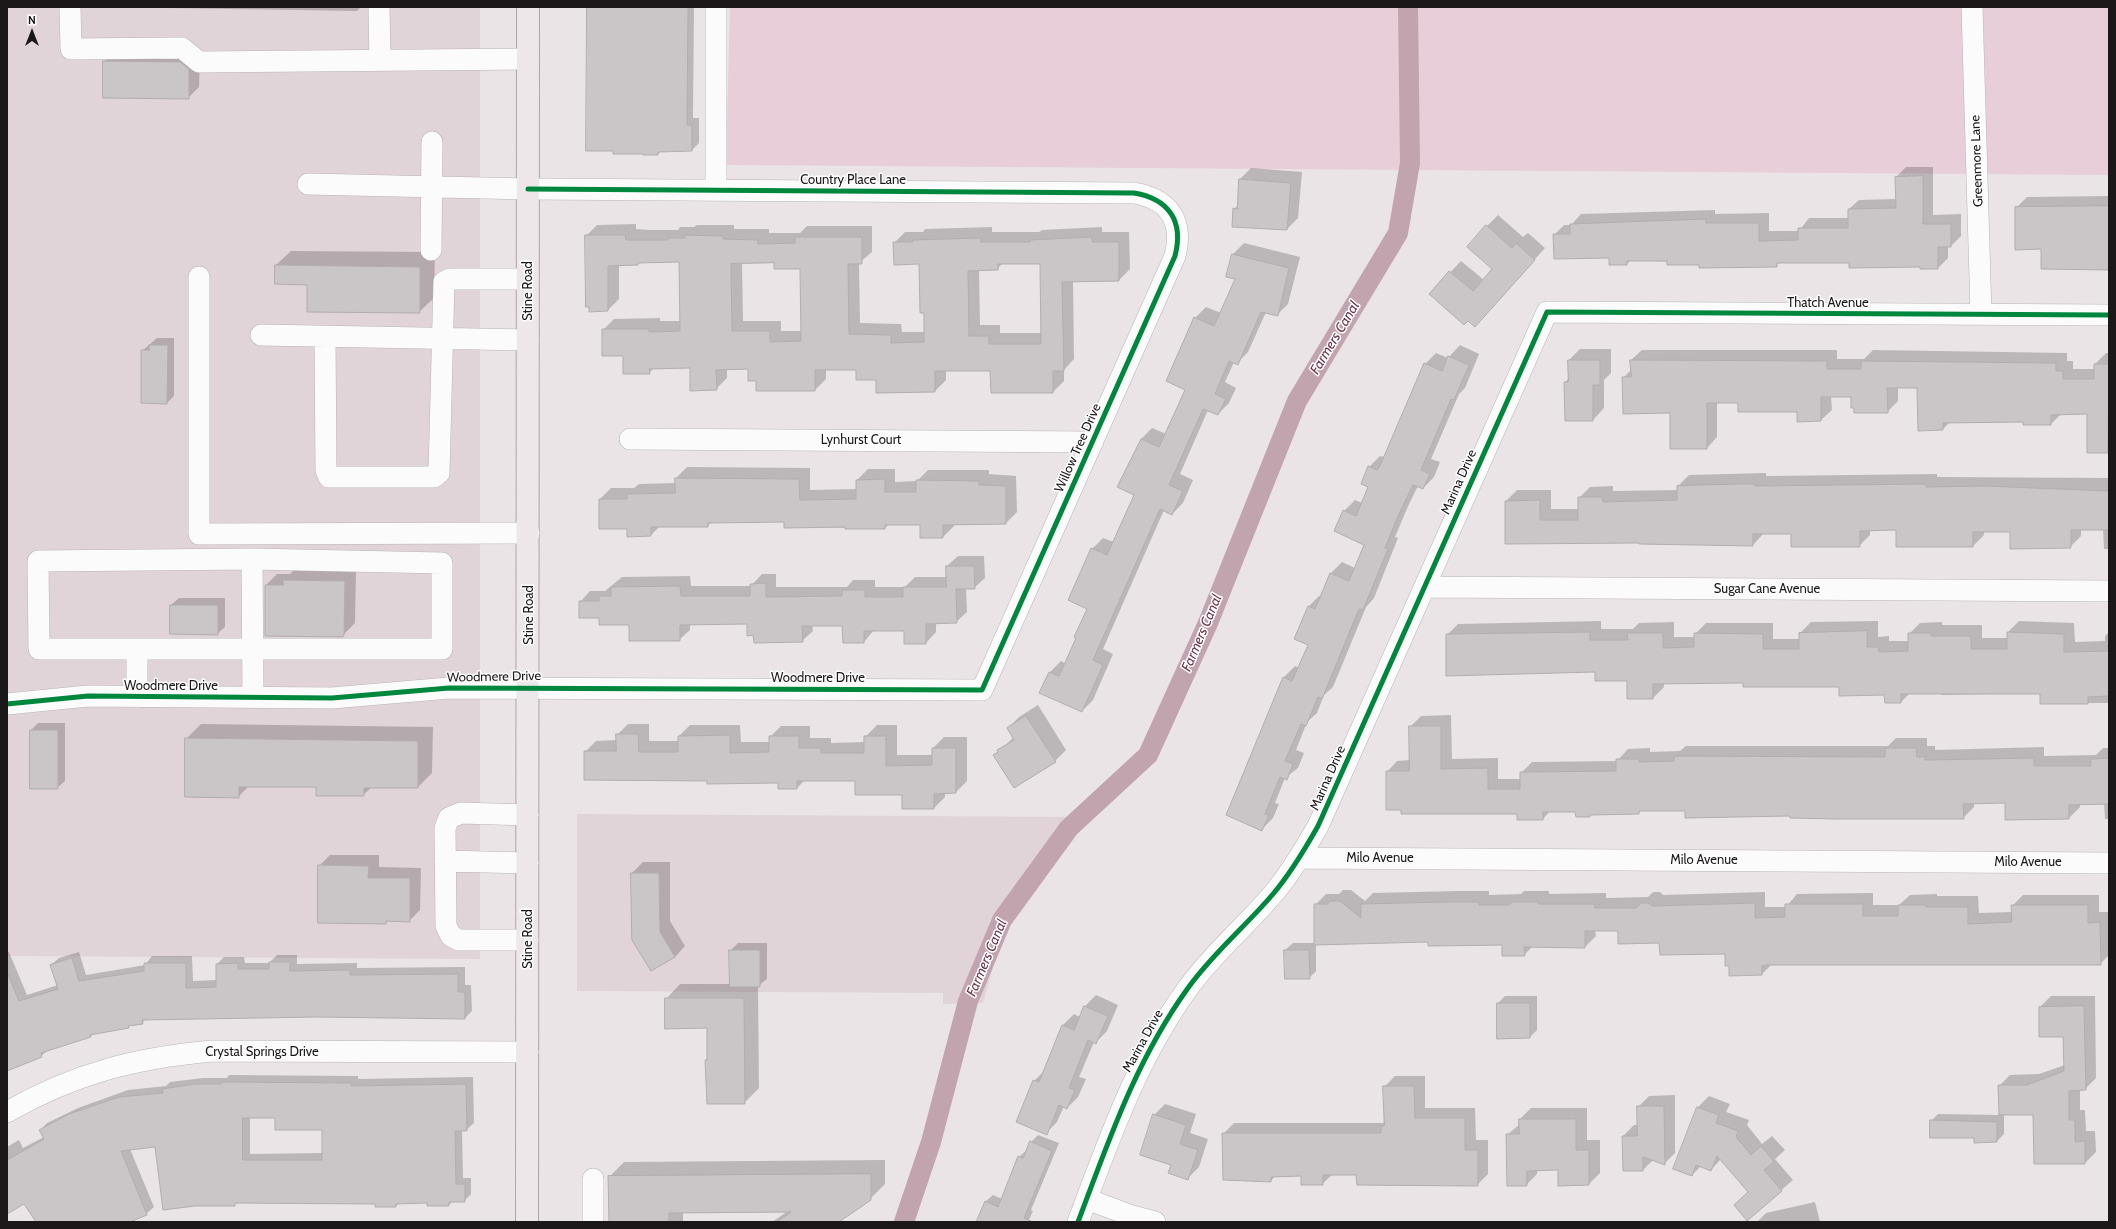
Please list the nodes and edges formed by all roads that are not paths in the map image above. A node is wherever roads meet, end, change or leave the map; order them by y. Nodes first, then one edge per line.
1 (70, 7) edge
2 (379, 7) edge
3 (528, 7) edge
4 (716, 7) edge
5 (1972, 7) edge
6 (528, 59) junction
7 (380, 60) junction
8 (432, 142) dead end
9 (308, 184) dead end
10 (432, 186) junction
11 (528, 189) junction
12 (716, 190) junction
13 (1171, 214) joint
14 (431, 250) dead end
15 (198, 277) dead end
16 (528, 279) junction
17 (1547, 312) joint
18 (1981, 314) junction
19 (2109, 315) edge
20 (261, 335) dead end
21 (326, 337) junction
22 (441, 337) junction
23 (528, 340) junction
24 (630, 439) dead end
25 (1093, 442) junction
26 (529, 533) junction
27 (252, 559) junction
28 (1425, 587) junction
29 (2109, 591) edge
30 (137, 650) junction
31 (253, 650) junction
32 (528, 688) junction
33 (982, 690) joint
34 (137, 697) junction
35 (253, 697) junction
36 (7, 704) edge
37 (528, 815) junction
38 (1300, 858) junction
39 (445, 861) junction
40 (528, 863) junction
41 (2109, 863) edge
42 (528, 940) junction
43 (528, 1052) junction
44 (7, 1112) edge
45 (593, 1179) dead end
46 (1087, 1199) junction
47 (527, 1222) edge
48 (593, 1222) edge
49 (1078, 1222) edge
50 (1155, 1222) edge

1 - 7 street
2 - 7 street
3 - 6 main road, Stine Road
4 - 12 street
5 - 18 street, Greenmore Lane
6 - 7 street
6 - 11 main road, Stine Road
8 - 10 street
9 - 10 street, Country Place Lane
10 - 11 street, Country Place Lane
10 - 14 street
11 - 12 street, Country Place Lane
11 - 16 main road, Stine Road
12 - 13 street, Country Place Lane
13 - 25 street, Willow Tree Drive
15 - 26 street
16 - 22 street
16 - 23 main road, Stine Road
17 - 18 street, Thatch Avenue
17 - 28 street, Marina Drive
18 - 19 street, Thatch Avenue
20 - 21 street
21 - 22 street
21 - 22 street
22 - 23 street
23 - 26 main road, Stine Road
24 - 25 street, Lynhurst Court
25 - 33 street, Willow Tree Drive
26 - 32 main road, Stine Road
27 - 30 street
27 - 31 street
27 - 31 street
28 - 29 street, Sugar Cane Avenue
28 - 38 street, Marina Drive
30 - 31 street
30 - 34 street
31 - 35 street
32 - 33 street, Woodmere Drive
32 - 35 street, Woodmere Drive
32 - 37 main road, Stine Road
34 - 35 street, Woodmere Drive
34 - 36 street, Woodmere Drive
37 - 39 street
37 - 40 main road, Stine Road
38 - 41 street, Milo Avenue
38 - 46 street, Marina Drive
39 - 40 street
39 - 42 street
40 - 42 main road, Stine Road
42 - 43 main road, Stine Road
43 - 44 street, Crystal Springs Drive
43 - 47 main road, Stine Road
45 - 48 street
46 - 49 street, Marina Drive
46 - 50 street

